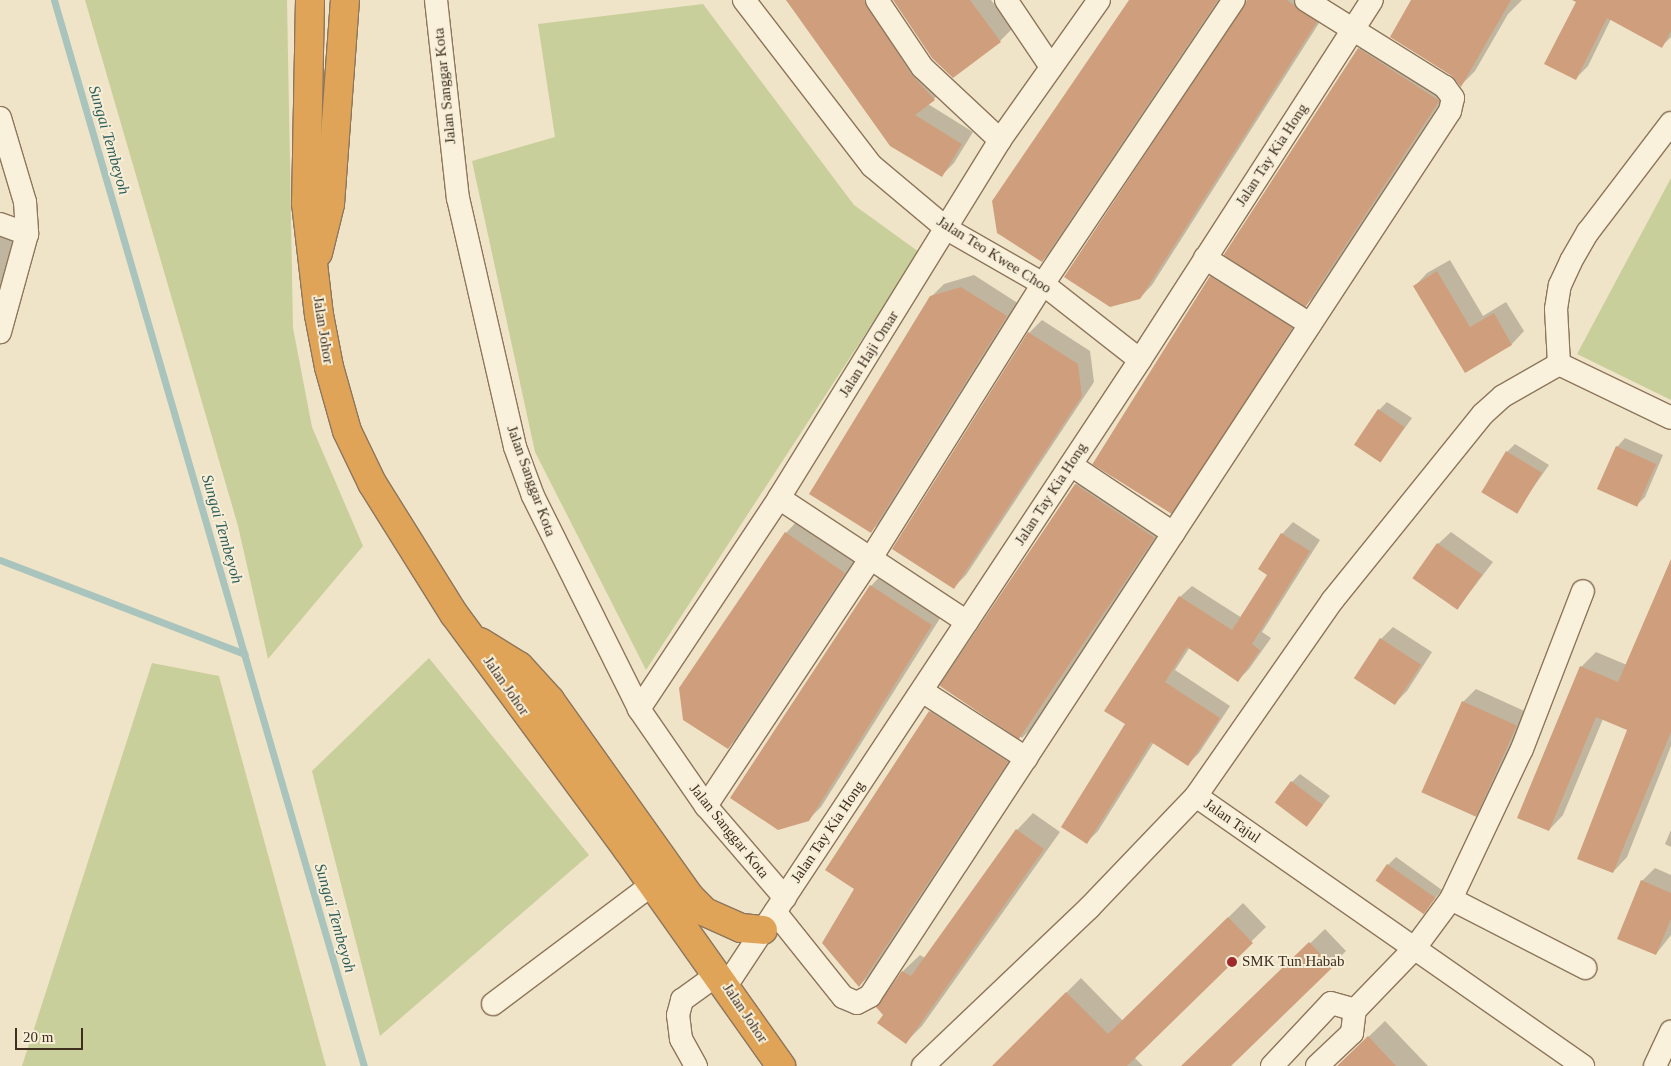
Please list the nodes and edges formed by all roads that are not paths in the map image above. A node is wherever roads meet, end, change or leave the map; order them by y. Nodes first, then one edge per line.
1 (310, 0) edge
2 (345, 0) edge
3 (436, 0) edge
4 (744, 0) edge
5 (877, 0) edge
6 (1006, 0) edge
7 (1099, 0) edge
8 (1234, 0) edge
9 (1306, 0) edge
10 (1372, 0) edge
11 (1354, 30) junction
12 (1051, 67) junction
13 (0, 118) edge
14 (1671, 123) edge
15 (1000, 140) junction
16 (0, 224) edge
17 (947, 229) junction
18 (27, 234) junction
19 (1205, 258) junction
20 (315, 266) junction
21 (1044, 284) junction
22 (1310, 324) junction
23 (0, 332) edge
24 (1140, 360) junction
25 (1559, 364) junction
26 (1671, 418) edge
27 (1071, 465) junction
28 (779, 498) junction
29 (1173, 533) junction
30 (871, 558) junction
31 (1583, 591) dead end
32 (967, 622) junction
33 (470, 636) junction
34 (922, 691) junction
35 (639, 709) junction
36 (1026, 758) junction
37 (1196, 796) junction
38 (706, 806) junction
39 (652, 884) junction
40 (1451, 899) junction
41 (774, 913) junction
42 (1414, 949) junction
43 (1585, 968) dead end
44 (722, 980) junction
45 (493, 1004) dead end
46 (1355, 1010) junction
47 (1671, 1032) edge
48 (696, 1066) edge
49 (781, 1066) edge
50 (923, 1066) edge
51 (1272, 1066) edge
52 (1317, 1066) edge
53 (1583, 1066) edge
54 (1655, 1066) edge

1 - 20 highway, Jalan Johor
2 - 20 highway, Jalan Johor
3 - 35 street, Jalan Sanggar Kota
4 - 17 street, Jalan Teo Kwee Choo
5 - 15 street
6 - 12 street
7 - 12 street, Jalan Haji Omar
8 - 21 street
9 - 11 street
10 - 11 street, Jalan Tay Kia Hong
11 - 19 street, Jalan Tay Kia Hong
11 - 22 street
12 - 15 street, Jalan Haji Omar
13 - 18 street
14 - 25 street
15 - 17 street, Jalan Haji Omar
16 - 18 street
17 - 21 street, Jalan Teo Kwee Choo
17 - 28 street, Jalan Haji Omar
18 - 23 street
19 - 22 street
19 - 24 street, Jalan Tay Kia Hong
20 - 33 highway, Jalan Johor
21 - 24 street, Jalan Teo Kwee Choo
21 - 30 street
22 - 29 street
24 - 27 street, Jalan Tay Kia Hong
25 - 26 street
25 - 37 street
27 - 29 street
27 - 32 street, Jalan Tay Kia Hong
28 - 30 street
28 - 35 street, Jalan Haji Omar
29 - 36 street
30 - 32 street
30 - 38 street
31 - 40 street
32 - 34 street, Jalan Tay Kia Hong
33 - 39 highway, Jalan Johor
33 - 41 highway
34 - 36 street
34 - 41 street, Jalan Tay Kia Hong
35 - 38 street, Jalan Sanggar Kota
36 - 41 street, Jalan Sanggar Kota
37 - 42 street, Jalan Tajul
37 - 50 street, Jalan Tajul
38 - 41 street, Jalan Sanggar Kota
39 - 44 highway, Jalan Johor
39 - 45 street
40 - 42 street
40 - 43 street
41 - 44 street, Jalan Tay Kia Hong
42 - 46 street
42 - 53 street, Jalan Tajul
44 - 48 street
44 - 49 highway, Jalan Johor
46 - 51 street
46 - 52 street
47 - 54 street

